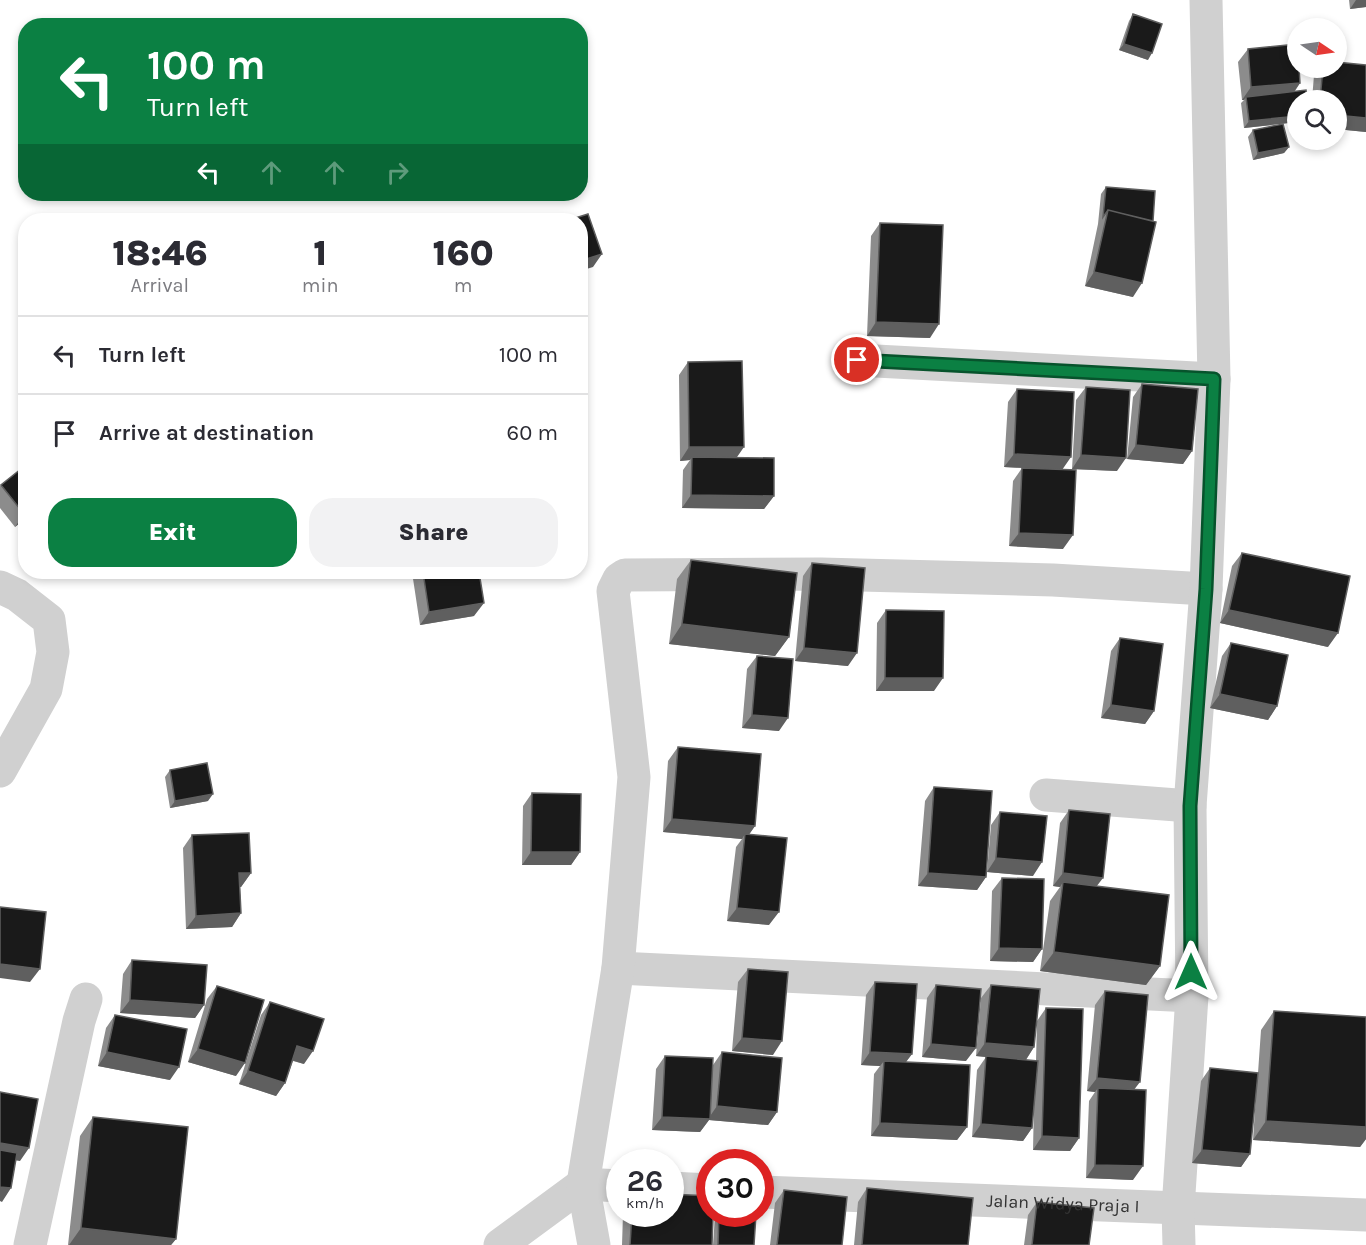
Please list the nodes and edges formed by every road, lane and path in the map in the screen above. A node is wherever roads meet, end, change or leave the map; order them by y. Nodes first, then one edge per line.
1 (1206, 0) edge
2 (857, 360) dead end
3 (1214, 379) junction
4 (0, 587) edge
5 (1206, 589) junction
6 (0, 771) edge
7 (1046, 795) dead end
8 (1190, 806) junction
9 (618, 968) junction
10 (1192, 996) junction
11 (86, 999) dead end
12 (583, 1184) junction
13 (606, 1185) edge
14 (774, 1193) edge
15 (1178, 1209) junction
16 (1366, 1215) edge
17 (30, 1245) edge
18 (500, 1245) edge
19 (594, 1245) edge
20 (1179, 1245) edge

1 - 3 street
2 - 3 street
3 - 5 street
4 - 6 street
5 - 8 street
5 - 9 street
7 - 8 street
8 - 10 street
9 - 10 street
9 - 12 street
10 - 15 street
11 - 17 street
12 - 13 street
12 - 18 street
12 - 19 street
14 - 15 street, Jalan Widya Praja I
15 - 16 street, Jalan Widya Praja I
15 - 20 street

